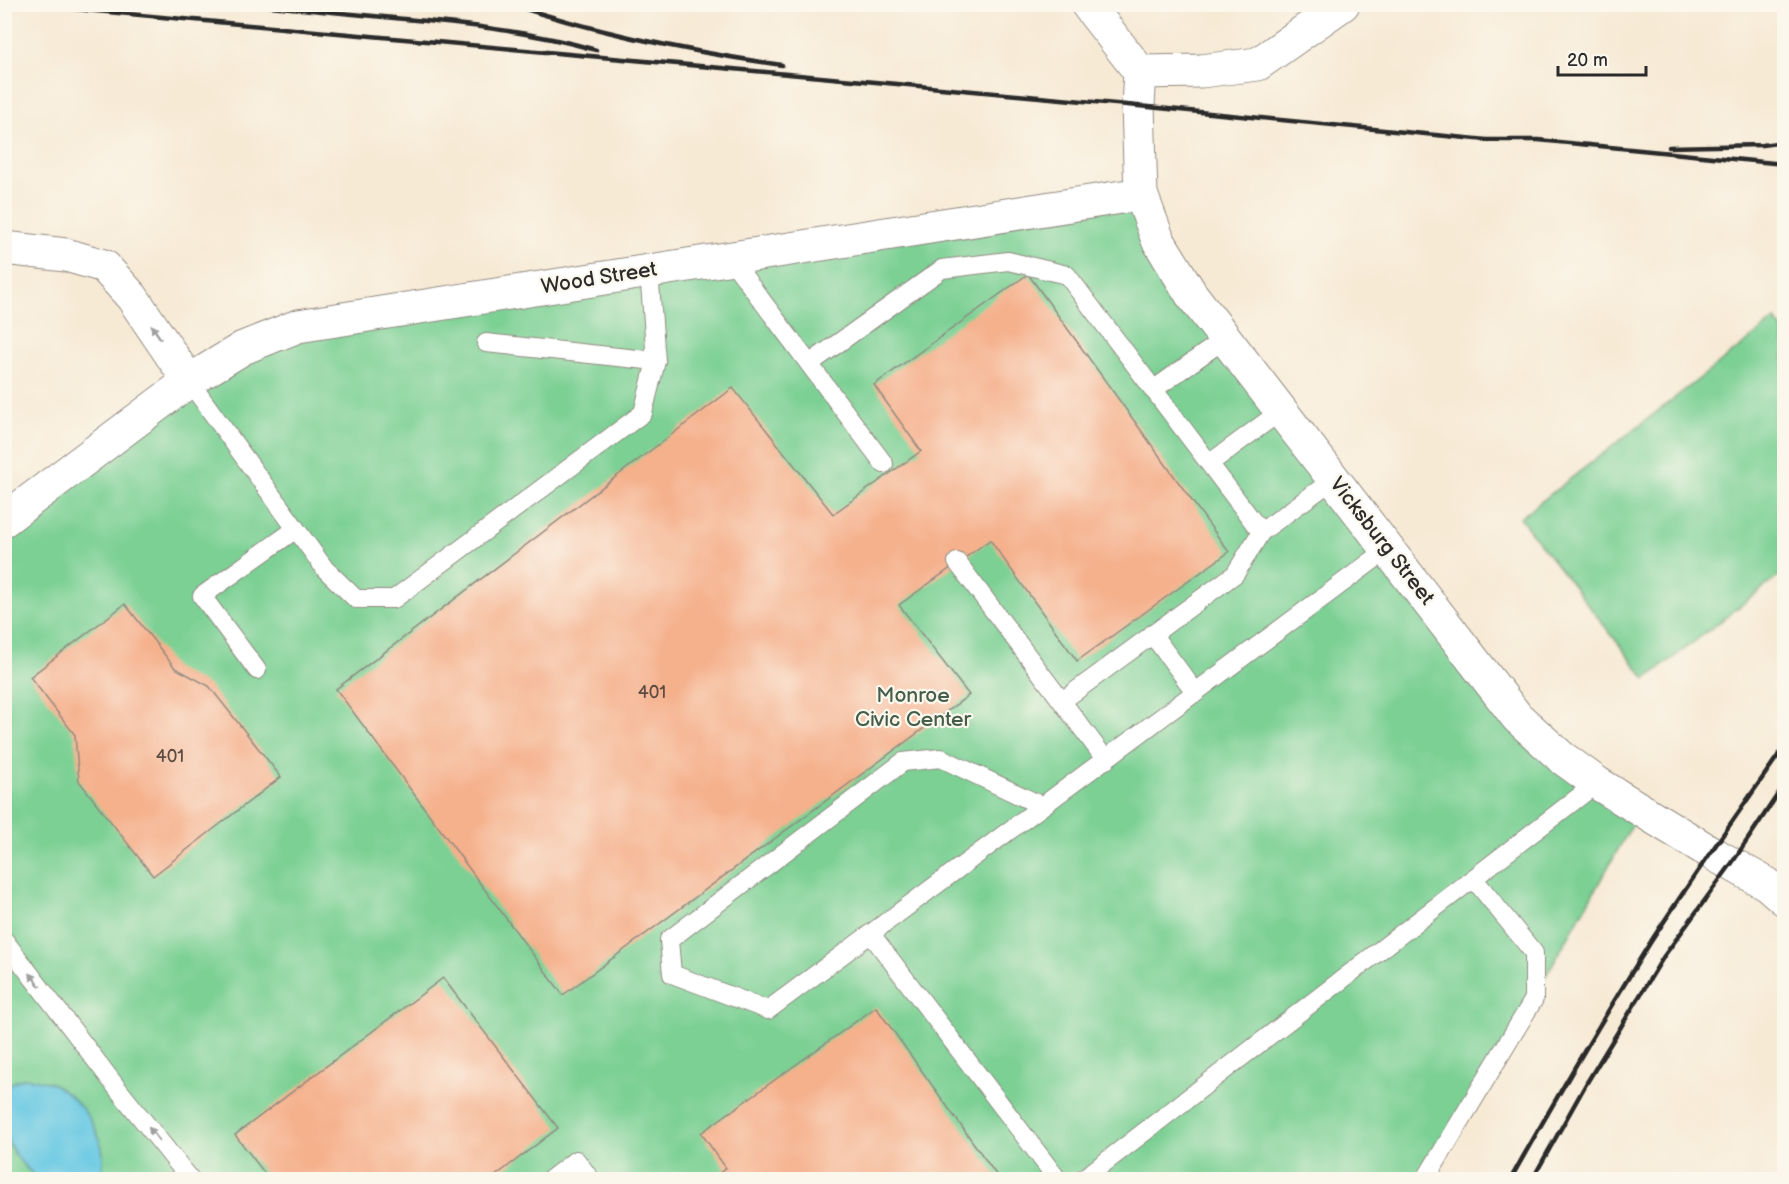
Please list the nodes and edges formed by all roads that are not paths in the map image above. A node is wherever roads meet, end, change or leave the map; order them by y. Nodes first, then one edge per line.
1 (1088, 4) edge
2 (1343, 4) edge
3 (1140, 72) junction
4 (1141, 194) junction
5 (4, 248) edge
6 (730, 258) junction
7 (649, 271) junction
8 (1226, 338) junction
9 (486, 343) dead end
10 (656, 361) junction
11 (809, 364) junction
12 (189, 381) junction
13 (1153, 390) junction
14 (1281, 411) junction
15 (93, 453) junction
16 (1210, 463) junction
17 (884, 464) dead end
18 (1334, 478) junction
19 (4, 496) edge
20 (4, 520) edge
21 (296, 529) junction
22 (1261, 532) junction
23 (1388, 549) junction
24 (957, 562) dead end
25 (1152, 634) junction
26 (257, 670) dead end
27 (1196, 693) junction
28 (1062, 701) junction
29 (1106, 760) junction
30 (1597, 783) junction
31 (1042, 806) junction
32 (1474, 879) junction
33 (1785, 899) edge
34 (871, 933) junction
35 (4, 940) edge
36 (191, 1179) edge
37 (550, 1179) edge
38 (591, 1179) edge
39 (1058, 1179) edge
40 (1082, 1179) edge
41 (1425, 1179) edge

1 - 3 street
2 - 3 street
3 - 4 street, Vicksburg Street
4 - 6 street, Wood Street
4 - 8 street, Vicksburg Street
12 -> 5 street
6 - 7 street, Wood Street
6 - 11 lane
7 - 10 lane
7 - 12 street, Wood Street
8 - 13 lane
8 - 14 street, Vicksburg Street
9 - 10 lane
10 - 21 lane
11 - 13 lane
11 - 17 lane
12 - 15 street, Wood Street
12 - 21 lane
13 - 16 lane
14 - 16 lane
14 - 18 street, Vicksburg Street
15 - 19 street, Wood Street
15 - 20 street, Wood Street
16 - 22 lane
18 - 22 lane
18 - 23 street, Vicksburg Street
21 - 26 lane
22 - 25 lane
23 - 27 lane
23 - 30 street, Vicksburg Street
24 - 28 lane
25 - 27 lane
25 - 28 lane
27 - 29 lane
28 - 29 lane
29 - 31 lane
30 - 32 lane
30 - 33 street, Vicksburg Street
31 - 34 lane
31 - 34 lane
32 - 40 lane
32 - 41 lane
34 - 39 lane
36 -> 35 lane
37 - 38 lane

